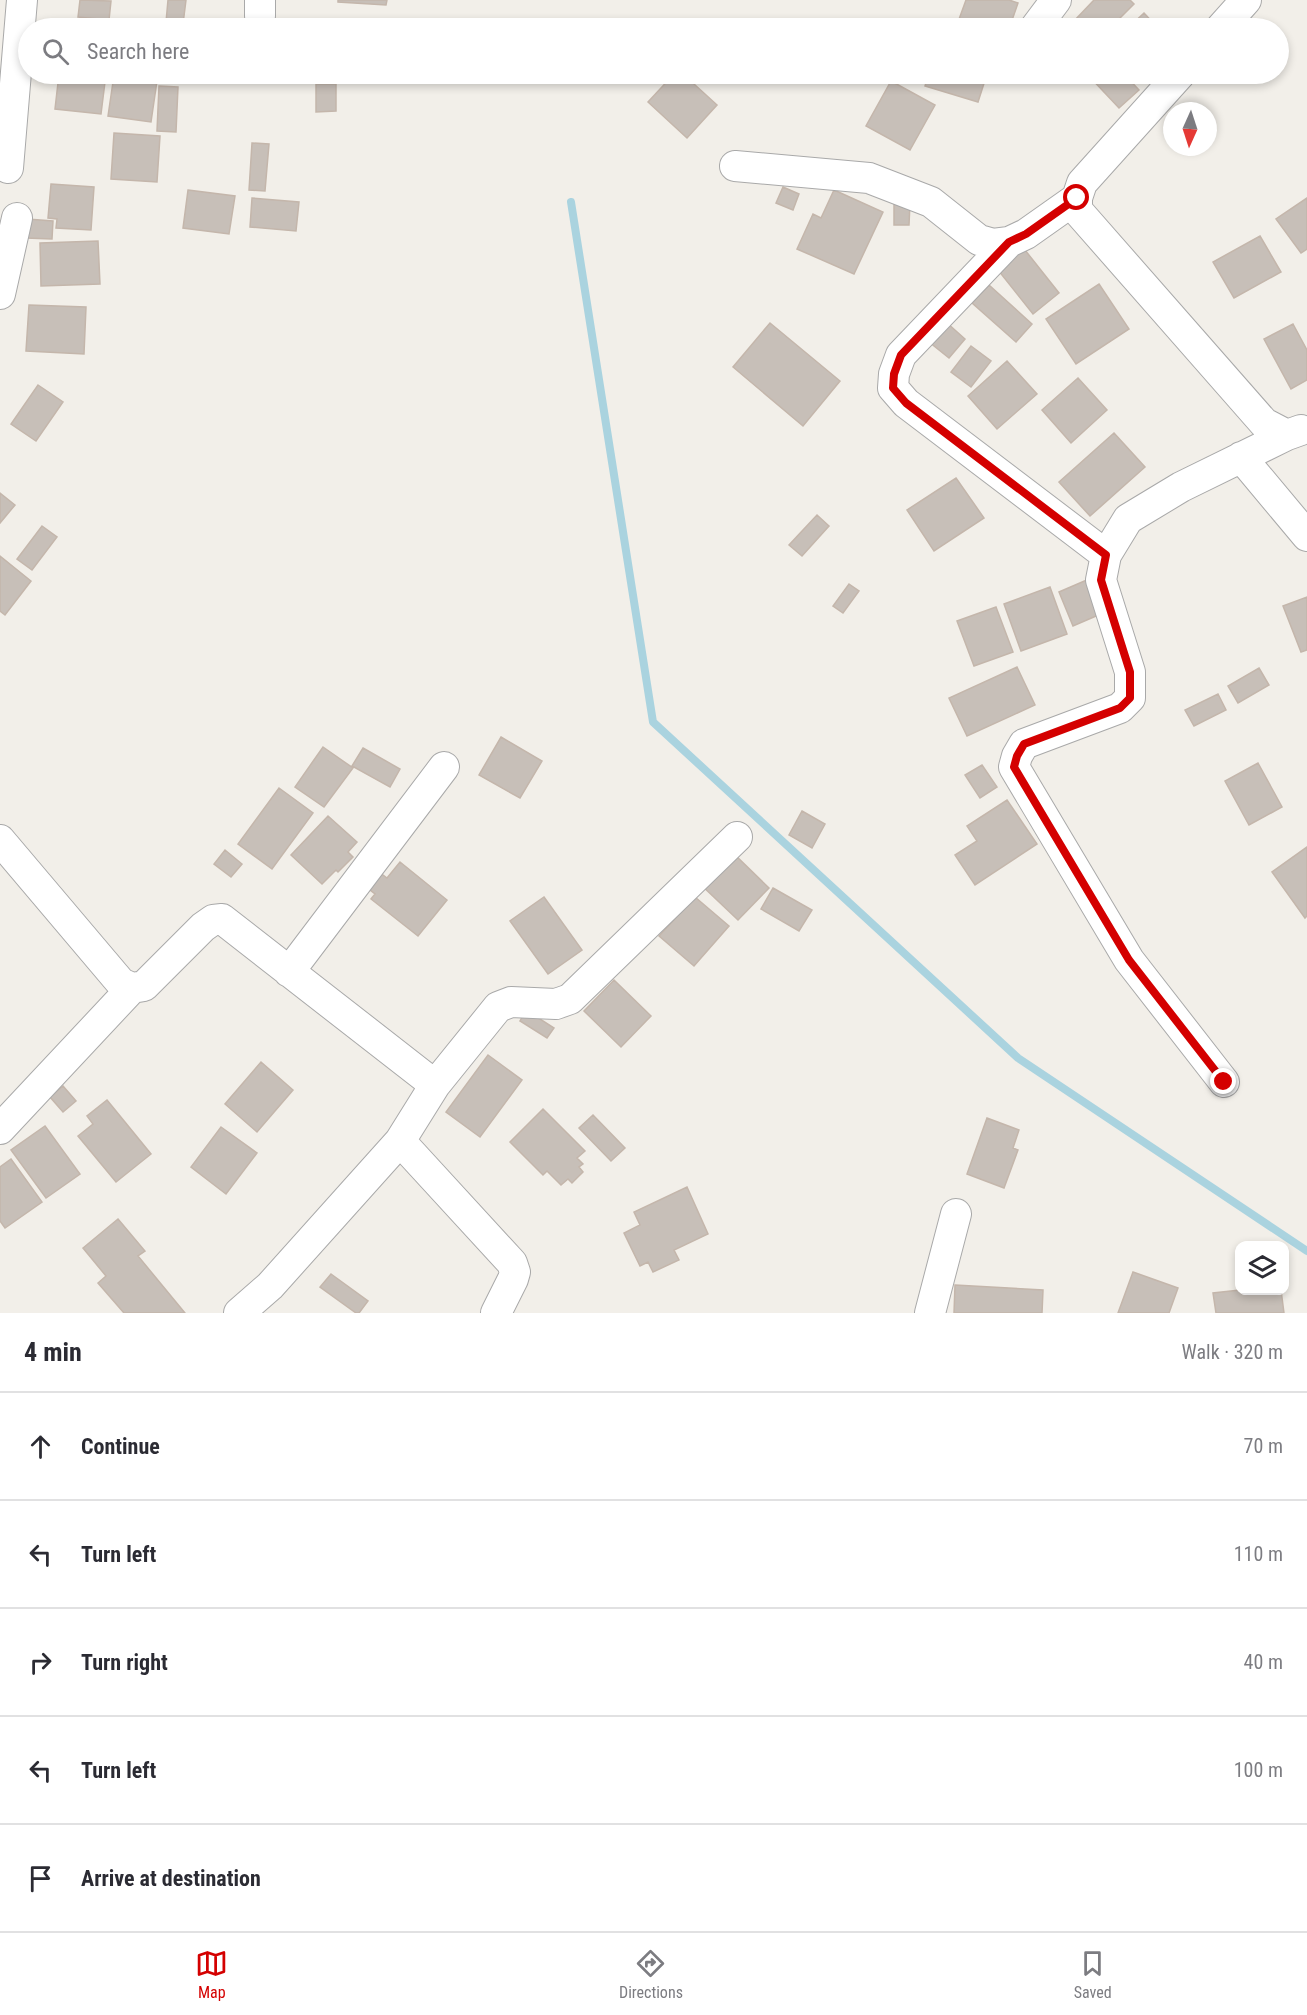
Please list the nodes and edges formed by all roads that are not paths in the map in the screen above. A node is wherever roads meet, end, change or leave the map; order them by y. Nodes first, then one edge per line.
1 (22, 0) edge
2 (1056, 0) edge
3 (1246, 0) edge
4 (20, 18) edge
5 (1042, 18) edge
6 (1230, 18) edge
7 (18, 48) edge
8 (1171, 84) edge
9 (735, 166) dead end
10 (8, 168) dead end
11 (1077, 198) junction
12 (17, 218) dead end
13 (1009, 242) junction
14 (0, 294) edge
15 (1297, 432) edge
16 (1241, 457) junction
17 (1307, 536) edge
18 (1106, 555) junction
19 (444, 766) dead end
20 (737, 837) dead end
21 (0, 840) edge
22 (290, 972) junction
23 (132, 988) junction
24 (1224, 1082) dead end
25 (435, 1085) junction
26 (0, 1129) edge
27 (400, 1142) junction
28 (957, 1214) dead end
29 (239, 1313) edge
30 (496, 1313) edge
31 (930, 1313) edge

1 - 4 street
2 - 5 street
3 - 6 street
7 - 10 street
8 - 11 street
9 - 13 street
11 - 13 street
11 - 15 street
12 - 14 street
13 - 18 street
15 - 16 street
16 - 17 street
16 - 18 street
18 - 24 street
19 - 22 street
20 - 25 street
21 - 23 street
22 - 23 street
22 - 25 street
23 - 26 street
25 - 27 street
27 - 29 street
27 - 30 street
28 - 31 street

